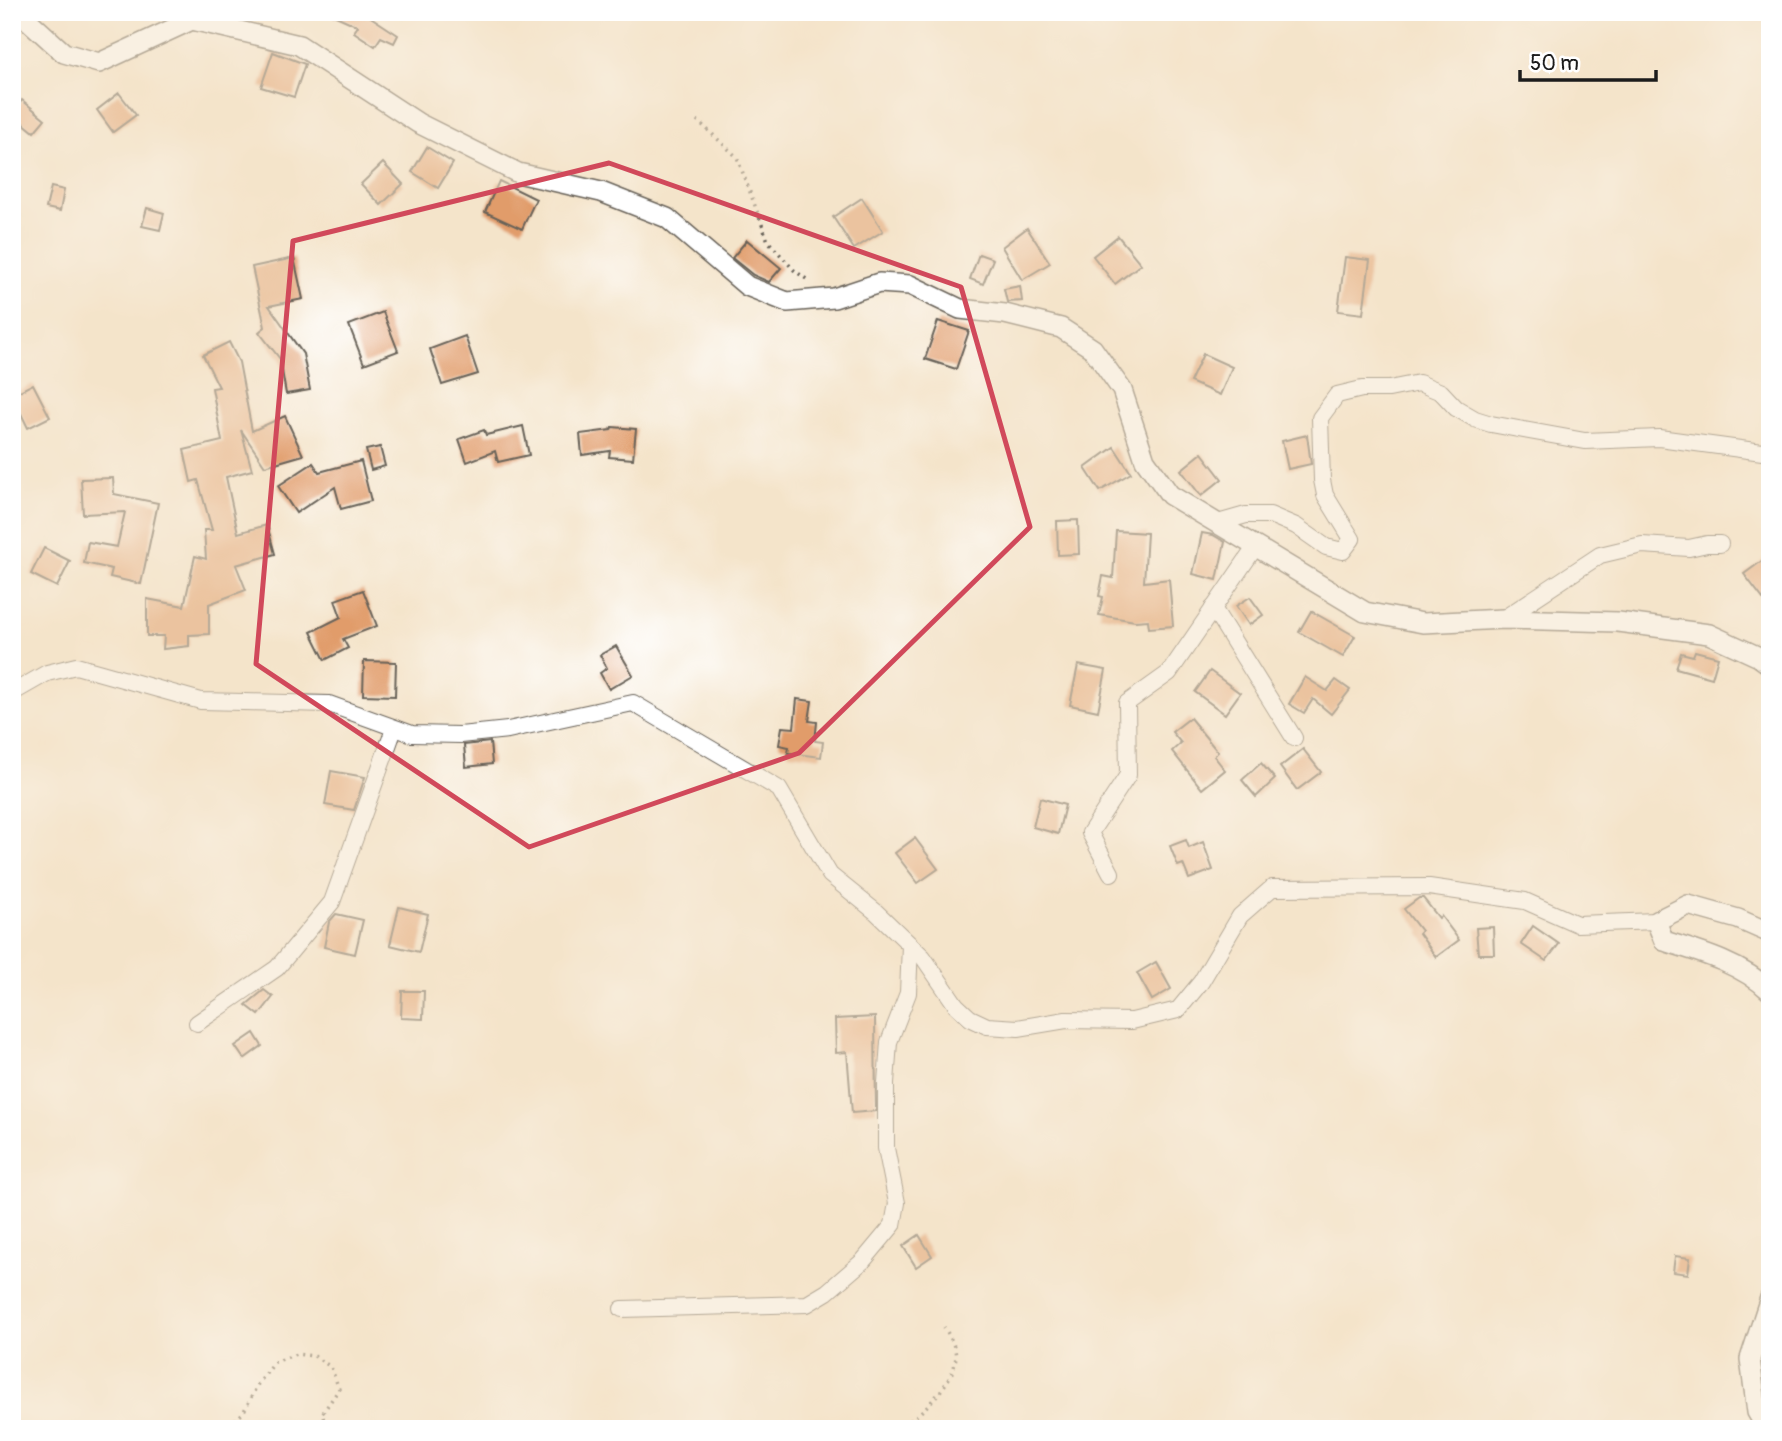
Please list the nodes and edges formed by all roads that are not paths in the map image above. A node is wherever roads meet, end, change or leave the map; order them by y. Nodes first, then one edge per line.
1 (19, 12) edge
2 (1770, 453) edge
3 (1218, 523) junction
4 (1720, 544) dead end
5 (1256, 546) junction
6 (1213, 608) junction
7 (1503, 619) junction
8 (1770, 665) edge
9 (12, 693) edge
10 (394, 729) junction
11 (1294, 738) dead end
12 (1111, 873) dead end
13 (1656, 921) junction
14 (1770, 933) edge
15 (910, 945) junction
16 (1770, 991) edge
17 (197, 1023) dead end
18 (1770, 1298) edge
19 (622, 1309) dead end
20 (1767, 1429) edge

1 - 3 street
2 - 3 street
3 - 5 street
4 - 7 street
5 - 6 street
5 - 7 street
6 - 11 street
6 - 12 street
7 - 8 street
9 - 10 street
10 - 15 street
10 - 17 street
13 - 14 street
13 - 15 street
13 - 16 street
15 - 19 street
18 - 20 street

